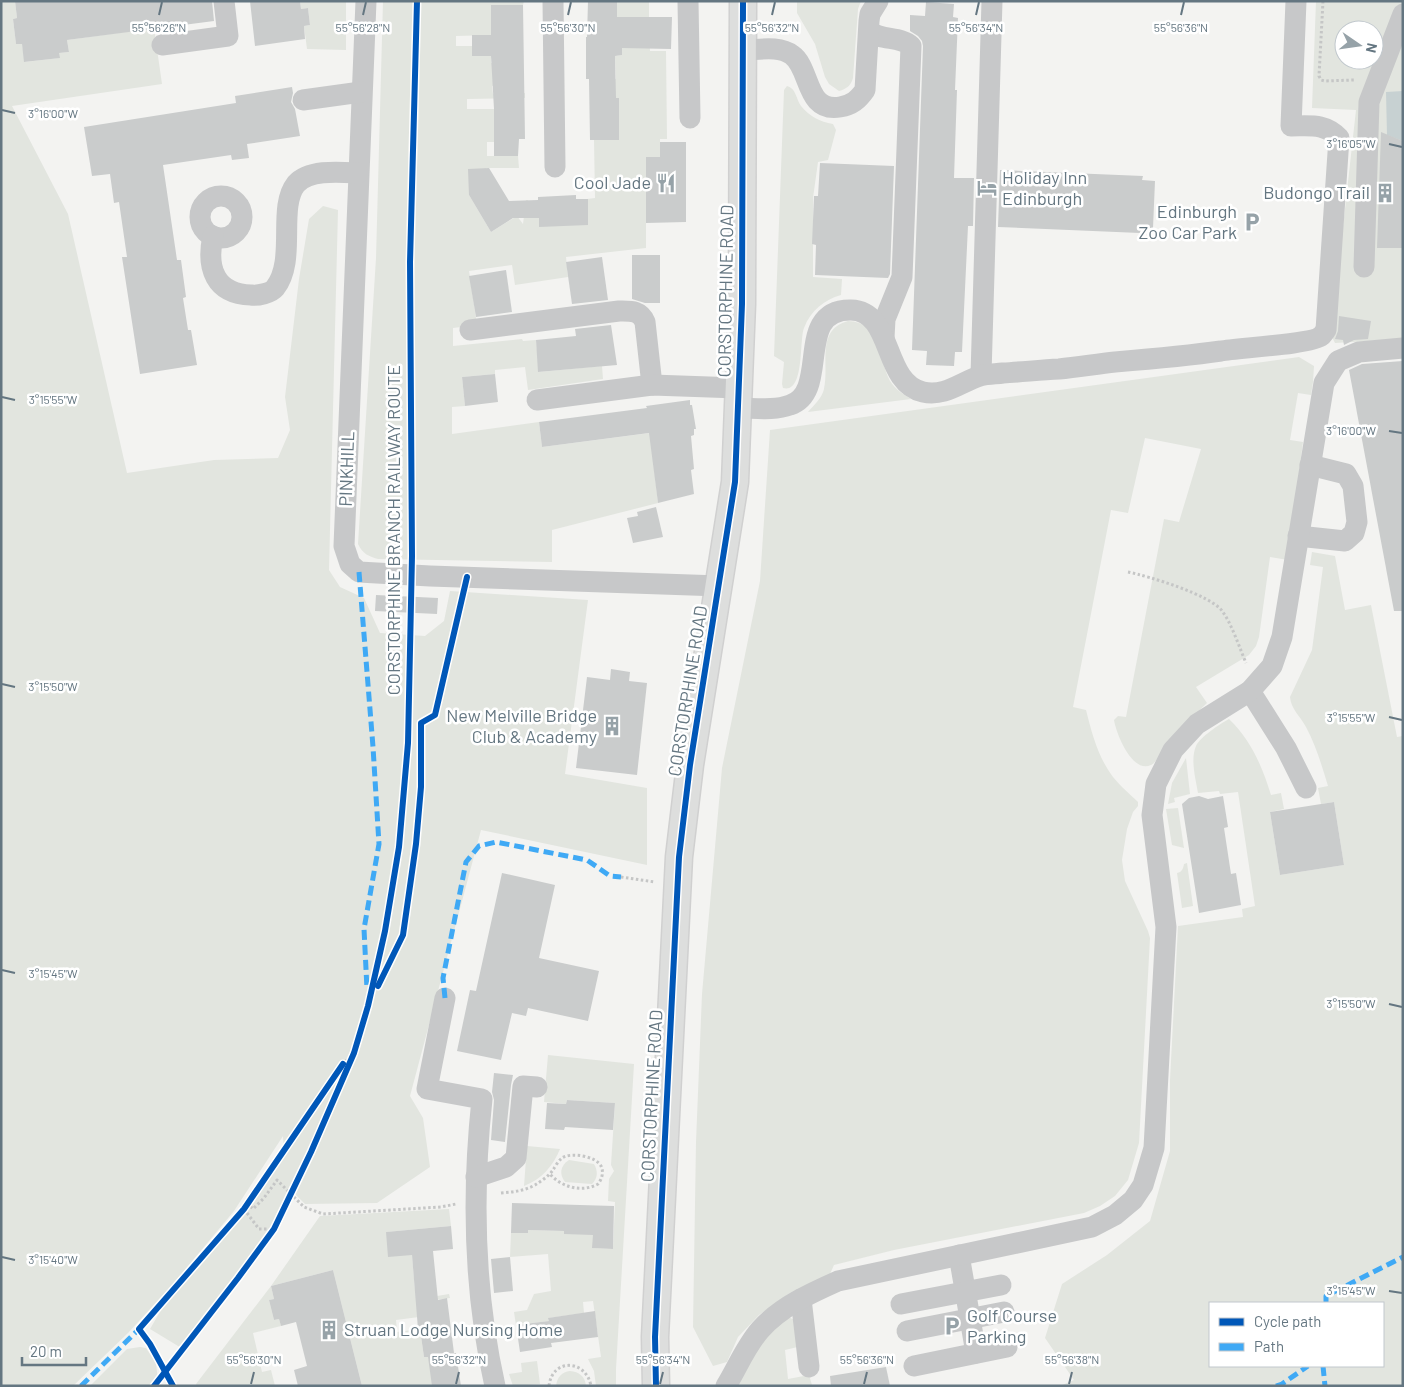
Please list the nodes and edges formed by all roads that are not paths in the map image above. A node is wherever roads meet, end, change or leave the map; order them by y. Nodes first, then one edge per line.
1 (224, 1) edge
2 (366, 1) edge
3 (553, 1) edge
4 (688, 1) edge
5 (743, 1) edge
6 (878, 1) edge
7 (992, 1) edge
8 (1296, 1) edge
9 (1403, 14) edge
10 (869, 31) junction
11 (162, 45) dead end
12 (743, 50) junction
13 (361, 92) junction
14 (303, 100) dead end
15 (690, 118) dead end
16 (555, 167) dead end
17 (358, 173) junction
18 (212, 236) dead end
19 (1364, 267) dead end
20 (470, 330) dead end
21 (884, 338) junction
22 (1403, 348) edge
23 (981, 375) junction
24 (652, 385) junction
25 (738, 398) junction
26 (538, 400) dead end
27 (1310, 465) junction
28 (1298, 536) junction
29 (720, 586) junction
30 (1253, 688) junction
31 (1306, 788) dead end
32 (445, 998) dead end
33 (537, 1087) dead end
34 (476, 1177) junction
35 (959, 1256) junction
36 (1001, 1285) dead end
37 (965, 1292) junction
38 (800, 1299) junction
39 (901, 1304) dead end
40 (1004, 1312) dead end
41 (970, 1318) junction
42 (907, 1331) dead end
43 (1007, 1347) dead end
44 (976, 1353) junction
45 (914, 1366) dead end
46 (810, 1367) dead end
47 (495, 1386) edge
48 (656, 1386) edge
49 (726, 1386) edge

1 - 11 street
2 - 13 street, PINKHILL
3 - 16 street
4 - 15 street
5 - 12 main road, CORSTORPHINE ROAD
6 - 10 street
7 - 23 street
8 - 23 street
9 - 19 street
10 - 12 street
10 - 21 street
12 - 25 main road, CORSTORPHINE ROAD
13 - 14 street
13 - 17 street, PINKHILL
17 - 18 street
17 - 29 street, PINKHILL
20 - 24 street
21 - 23 street
21 - 25 street
22 - 27 street
24 - 25 street
24 - 26 street
25 - 29 main road, CORSTORPHINE ROAD
27 - 28 street
27 - 28 street
28 - 30 street
29 - 48 main road, CORSTORPHINE ROAD
30 - 31 street
30 - 35 street
32 - 34 street
33 - 34 street
34 - 47 street
35 - 37 street
35 - 38 street
36 - 37 street
37 - 39 street
37 - 41 street
38 - 46 street
38 - 49 street
40 - 41 street
41 - 42 street
41 - 44 street
43 - 44 street
44 - 45 street

